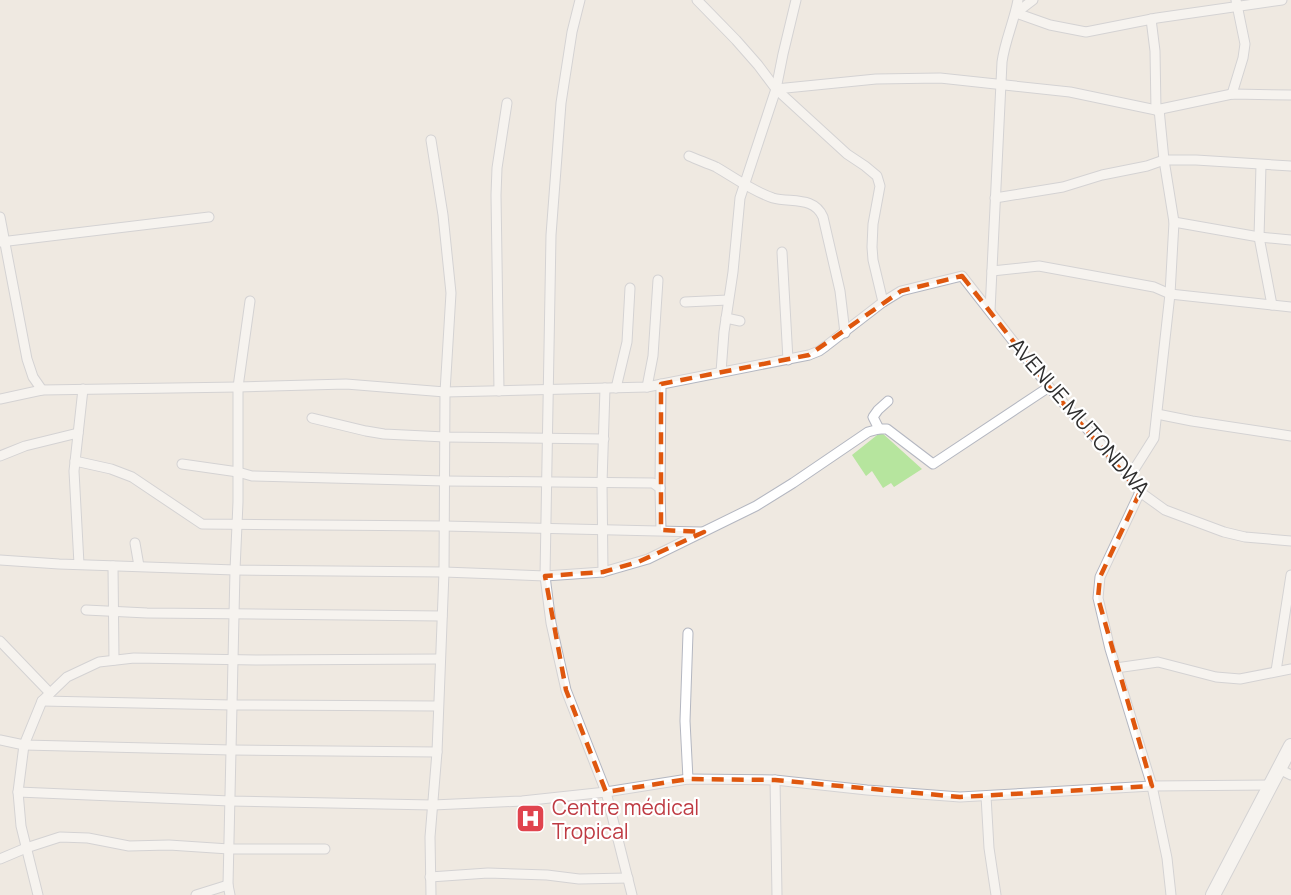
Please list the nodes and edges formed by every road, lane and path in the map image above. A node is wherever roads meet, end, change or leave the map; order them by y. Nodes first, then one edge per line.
1 (697, 0) edge
2 (796, 0) edge
3 (1018, 0) edge
4 (1033, 0) edge
5 (1282, 0) edge
6 (582, 1) edge
7 (1237, 3) edge
8 (1016, 13) junction
9 (1151, 19) junction
10 (1001, 85) junction
11 (776, 89) junction
12 (1232, 94) junction
13 (1291, 95) edge
14 (507, 103) dead end
15 (1157, 110) junction
16 (431, 140) dead end
17 (689, 156) dead end
18 (1164, 160) junction
19 (1261, 165) junction
20 (1291, 166) edge
21 (744, 184) junction
22 (995, 198) junction
23 (0, 217) edge
24 (209, 217) dead end
25 (1174, 222) junction
26 (1259, 237) junction
27 (1291, 240) edge
28 (2, 242) edge
29 (782, 252) dead end
30 (992, 271) junction
31 (658, 280) dead end
32 (630, 288) dead end
33 (1170, 294) junction
34 (728, 300) junction
35 (250, 301) dead end
36 (685, 302) dead end
37 (883, 302) junction
38 (1272, 305) junction
39 (1291, 307) edge
40 (990, 310) junction
41 (726, 318) junction
42 (740, 321) dead end
43 (846, 333) junction
44 (788, 360) junction
45 (721, 372) junction
46 (661, 384) junction
47 (238, 387) junction
48 (647, 387) junction
49 (1049, 387) junction
50 (610, 388) junction
51 (83, 389) junction
52 (549, 389) junction
53 (42, 390) junction
54 (499, 391) junction
55 (445, 392) junction
56 (0, 399) edge
57 (888, 400) dead end
58 (1156, 414) junction
59 (312, 418) dead end
60 (879, 429) junction
61 (78, 433) junction
62 (1291, 436) edge
63 (445, 437) junction
64 (548, 438) junction
65 (604, 439) junction
66 (0, 456) edge
67 (75, 461) junction
68 (182, 464) dead end
69 (238, 472) junction
70 (1130, 476) junction
71 (445, 481) junction
72 (547, 482) junction
73 (602, 483) junction
74 (660, 488) junction
75 (1140, 492) junction
76 (237, 524) junction
77 (444, 525) junction
78 (546, 528) junction
79 (603, 529) junction
80 (661, 530) junction
81 (704, 532) junction
82 (1291, 541) edge
83 (135, 543) dead end
84 (0, 560) edge
85 (79, 564) junction
86 (113, 566) junction
87 (139, 566) junction
88 (235, 570) junction
89 (444, 572) junction
90 (603, 572) junction
91 (1291, 575) edge
92 (545, 576) junction
93 (87, 610) dead end
94 (114, 611) junction
95 (234, 612) junction
96 (442, 616) junction
97 (688, 633) dead end
98 (0, 641) edge
99 (233, 659) junction
100 (440, 659) junction
101 (114, 660) junction
102 (1116, 668) junction
103 (1291, 669) edge
104 (1276, 671) junction
105 (50, 693) junction
106 (42, 701) junction
107 (232, 705) junction
108 (438, 706) junction
109 (0, 740) edge
110 (24, 745) junction
111 (1291, 746) edge
112 (231, 750) junction
113 (436, 752) junction
114 (1285, 772) edge
115 (688, 779) junction
116 (774, 780) junction
117 (1271, 785) junction
118 (1152, 786) junction
119 (18, 792) junction
120 (606, 792) junction
121 (986, 796) junction
122 (230, 801) junction
123 (433, 805) junction
124 (26, 848) junction
125 (229, 849) junction
126 (325, 849) dead end
127 (0, 859) edge
128 (430, 877) junction
129 (628, 878) junction
130 (229, 890) edge
131 (38, 895) edge
132 (196, 895) edge
133 (430, 895) edge
134 (632, 895) edge
135 (777, 895) edge
136 (996, 895) edge
137 (1171, 895) edge
138 (1213, 895) edge

1 - 11 street
2 - 11 street
3 - 8 street
4 - 8 street
5 - 7 street
6 - 52 street
7 - 9 street
7 - 12 street
8 - 9 street
8 - 10 street
9 - 15 street
10 - 11 street
10 - 15 street
10 - 22 street
11 - 21 street
11 - 37 street
12 - 13 street
12 - 15 street
14 - 54 street
15 - 18 street
16 - 55 street
17 - 21 street
18 - 19 street
18 - 22 street
18 - 25 street
19 - 20 street
19 - 26 street
21 - 34 street
21 - 43 street
22 - 30 street
23 - 28 street
24 - 28 street
25 - 26 street
25 - 33 street
26 - 27 street
26 - 38 street
28 - 53 street
29 - 44 street
30 - 33 street
30 - 40 street
31 - 48 street
32 - 50 street
33 - 38 street
33 - 58 street
34 - 36 street
34 - 41 street
35 - 47 street
37 - 40 street, AVENUE MUTONDWA
37 - 43 street
38 - 39 street
40 - 49 street, AVENUE MUTONDWA
41 - 42 street
41 - 45 street
43 - 44 street
44 - 45 street
45 - 46 street
46 - 48 street
46 - 74 street
47 - 51 street
47 - 55 street
47 - 69 street
48 - 50 street
49 - 60 street
49 - 70 street, AVENUE MUTONDWA
50 - 52 street
50 - 65 street
51 - 53 street
51 - 61 street
52 - 54 street
52 - 64 street
53 - 56 street
54 - 55 street
55 - 63 street
57 - 60 street
58 - 62 street
58 - 70 street
59 - 63 street
60 - 81 street
61 - 66 street
61 - 67 street
63 - 64 street
63 - 71 street
64 - 65 street
64 - 72 street
65 - 73 street
67 - 76 street
67 - 85 street
68 - 69 street
69 - 71 street
69 - 76 street
70 - 75 street, AVENUE MUTONDWA
71 - 72 street
71 - 77 street
72 - 73 street
72 - 78 street
73 - 74 street
73 - 79 street
74 - 80 street
75 - 82 street, AVENUE MUTONDWA
75 - 102 street
76 - 77 street
76 - 88 street
77 - 78 street
77 - 89 street
78 - 79 street
78 - 92 street
79 - 80 street
79 - 90 street
80 - 81 street
81 - 90 street
83 - 87 street
84 - 85 street
85 - 86 street
86 - 87 street
86 - 94 street
87 - 88 street
88 - 89 street
88 - 95 street
89 - 92 street
89 - 96 street
90 - 92 street
91 - 104 street
92 - 120 street
93 - 94 street
94 - 95 street
94 - 101 street
95 - 96 street
95 - 99 street
96 - 100 street
97 - 115 street
98 - 105 street
99 - 100 street
99 - 101 street
99 - 107 street
100 - 108 street
101 - 105 street
102 - 104 street
102 - 118 street
103 - 104 street
105 - 106 street
106 - 107 street
106 - 110 street
107 - 108 street
107 - 112 street
108 - 113 street
109 - 110 street
110 - 112 street
110 - 119 street
111 - 114 main road
112 - 113 street
112 - 122 street
113 - 123 street
114 - 117 main road
115 - 116 street
115 - 120 street
116 - 121 street
116 - 135 street
117 - 118 street
117 - 138 main road
118 - 121 street
118 - 137 street
119 - 122 street
119 - 124 street
120 - 123 street
120 - 129 street
121 - 136 street
122 - 123 street
122 - 125 street
123 - 128 street
124 - 125 street
124 - 127 street
124 - 131 street
125 - 126 street
125 - 130 street
128 - 129 street
128 - 133 street
129 - 134 street
130 - 132 street

